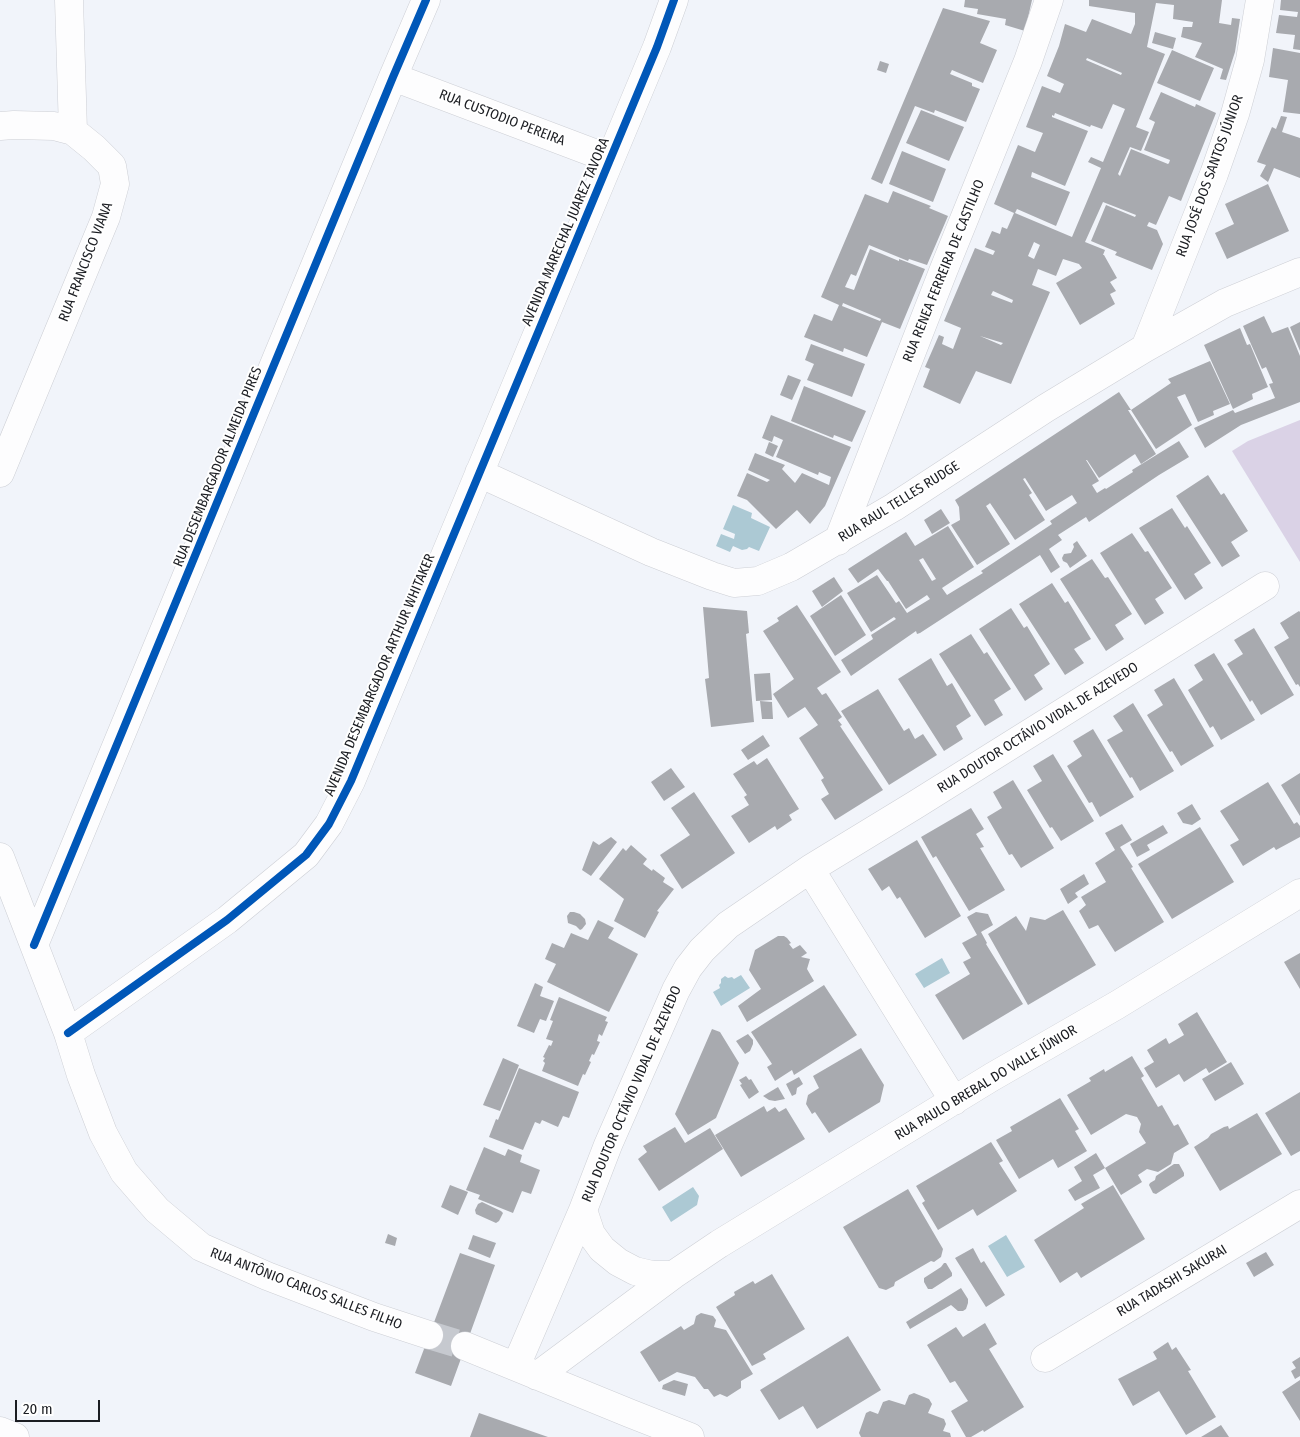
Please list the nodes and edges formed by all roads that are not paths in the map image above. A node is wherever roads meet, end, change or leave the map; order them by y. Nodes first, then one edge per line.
1 (69, 0) edge
2 (426, 0) edge
3 (674, 0) edge
4 (1048, 0) edge
5 (1260, 0) edge
6 (393, 76) junction
7 (0, 126) edge
8 (73, 131) junction
9 (610, 159) junction
10 (1300, 272) edge
11 (1144, 348) junction
12 (0, 473) edge
13 (478, 473) junction
14 (838, 541) junction
15 (1265, 586) dead end
16 (0, 856) edge
17 (810, 869) junction
18 (1300, 893) edge
19 (34, 945) junction
20 (68, 1033) junction
21 (954, 1101) junction
22 (1300, 1204) edge
23 (583, 1210) junction
24 (673, 1275) junction
25 (429, 1335) tunnel mouth
26 (465, 1346) tunnel mouth
27 (1045, 1358) dead end
28 (526, 1371) junction
29 (0, 1431) edge
30 (15, 1437) edge
31 (690, 1437) edge

1 - 8 street
2 - 6 street, RUA DESEMBARGADOR ALMEIDA PIRES
3 - 9 street, AVENIDA MARECHAL JUAREZ TAVORA
4 - 14 street, RUA RENEA FERREIRA DE CASTILHO
5 - 11 street, RUA JOSÉ DOS SANTOS JÚNIOR
6 - 9 street, RUA CUSTODIO PEREIRA
6 - 19 street, RUA DESEMBARGADOR ALMEIDA PIRES
7 - 8 street, RUA FRANCISCO VIANA
8 - 12 street, RUA FRANCISCO VIANA
9 - 13 street, AVENIDA MARECHAL JUAREZ TAVORA
10 - 11 street, RUA RAUL TELLES RUDGE
11 - 14 street, RUA RAUL TELLES RUDGE
13 - 14 street, RUA RAUL TELLES RUDGE
13 - 20 street, AVENIDA DESEMBARGADOR ARTHUR WHITAKER
15 - 17 street, RUA DOUTOR OCTÁVIO VIDAL DE AZEVEDO
16 - 19 street, RUA ANTÔNIO CARLOS SALLES FILHO
17 - 21 street
17 - 23 street, RUA DOUTOR OCTÁVIO VIDAL DE AZEVEDO
18 - 21 street, RUA PAULO BREBAL DO VALLE JÚNIOR
19 - 20 street, RUA ANTÔNIO CARLOS SALLES FILHO
20 - 25 street, RUA ANTÔNIO CARLOS SALLES FILHO
21 - 24 street, RUA PAULO BREBAL DO VALLE JÚNIOR
22 - 27 street, RUA TADASHI SAKURAI
23 - 24 street
23 - 28 street, RUA DOUTOR OCTÁVIO VIDAL DE AZEVEDO
24 - 28 street, RUA PAULO BREBAL DO VALLE JÚNIOR
26 - 28 street
28 - 31 street
29 - 30 street

